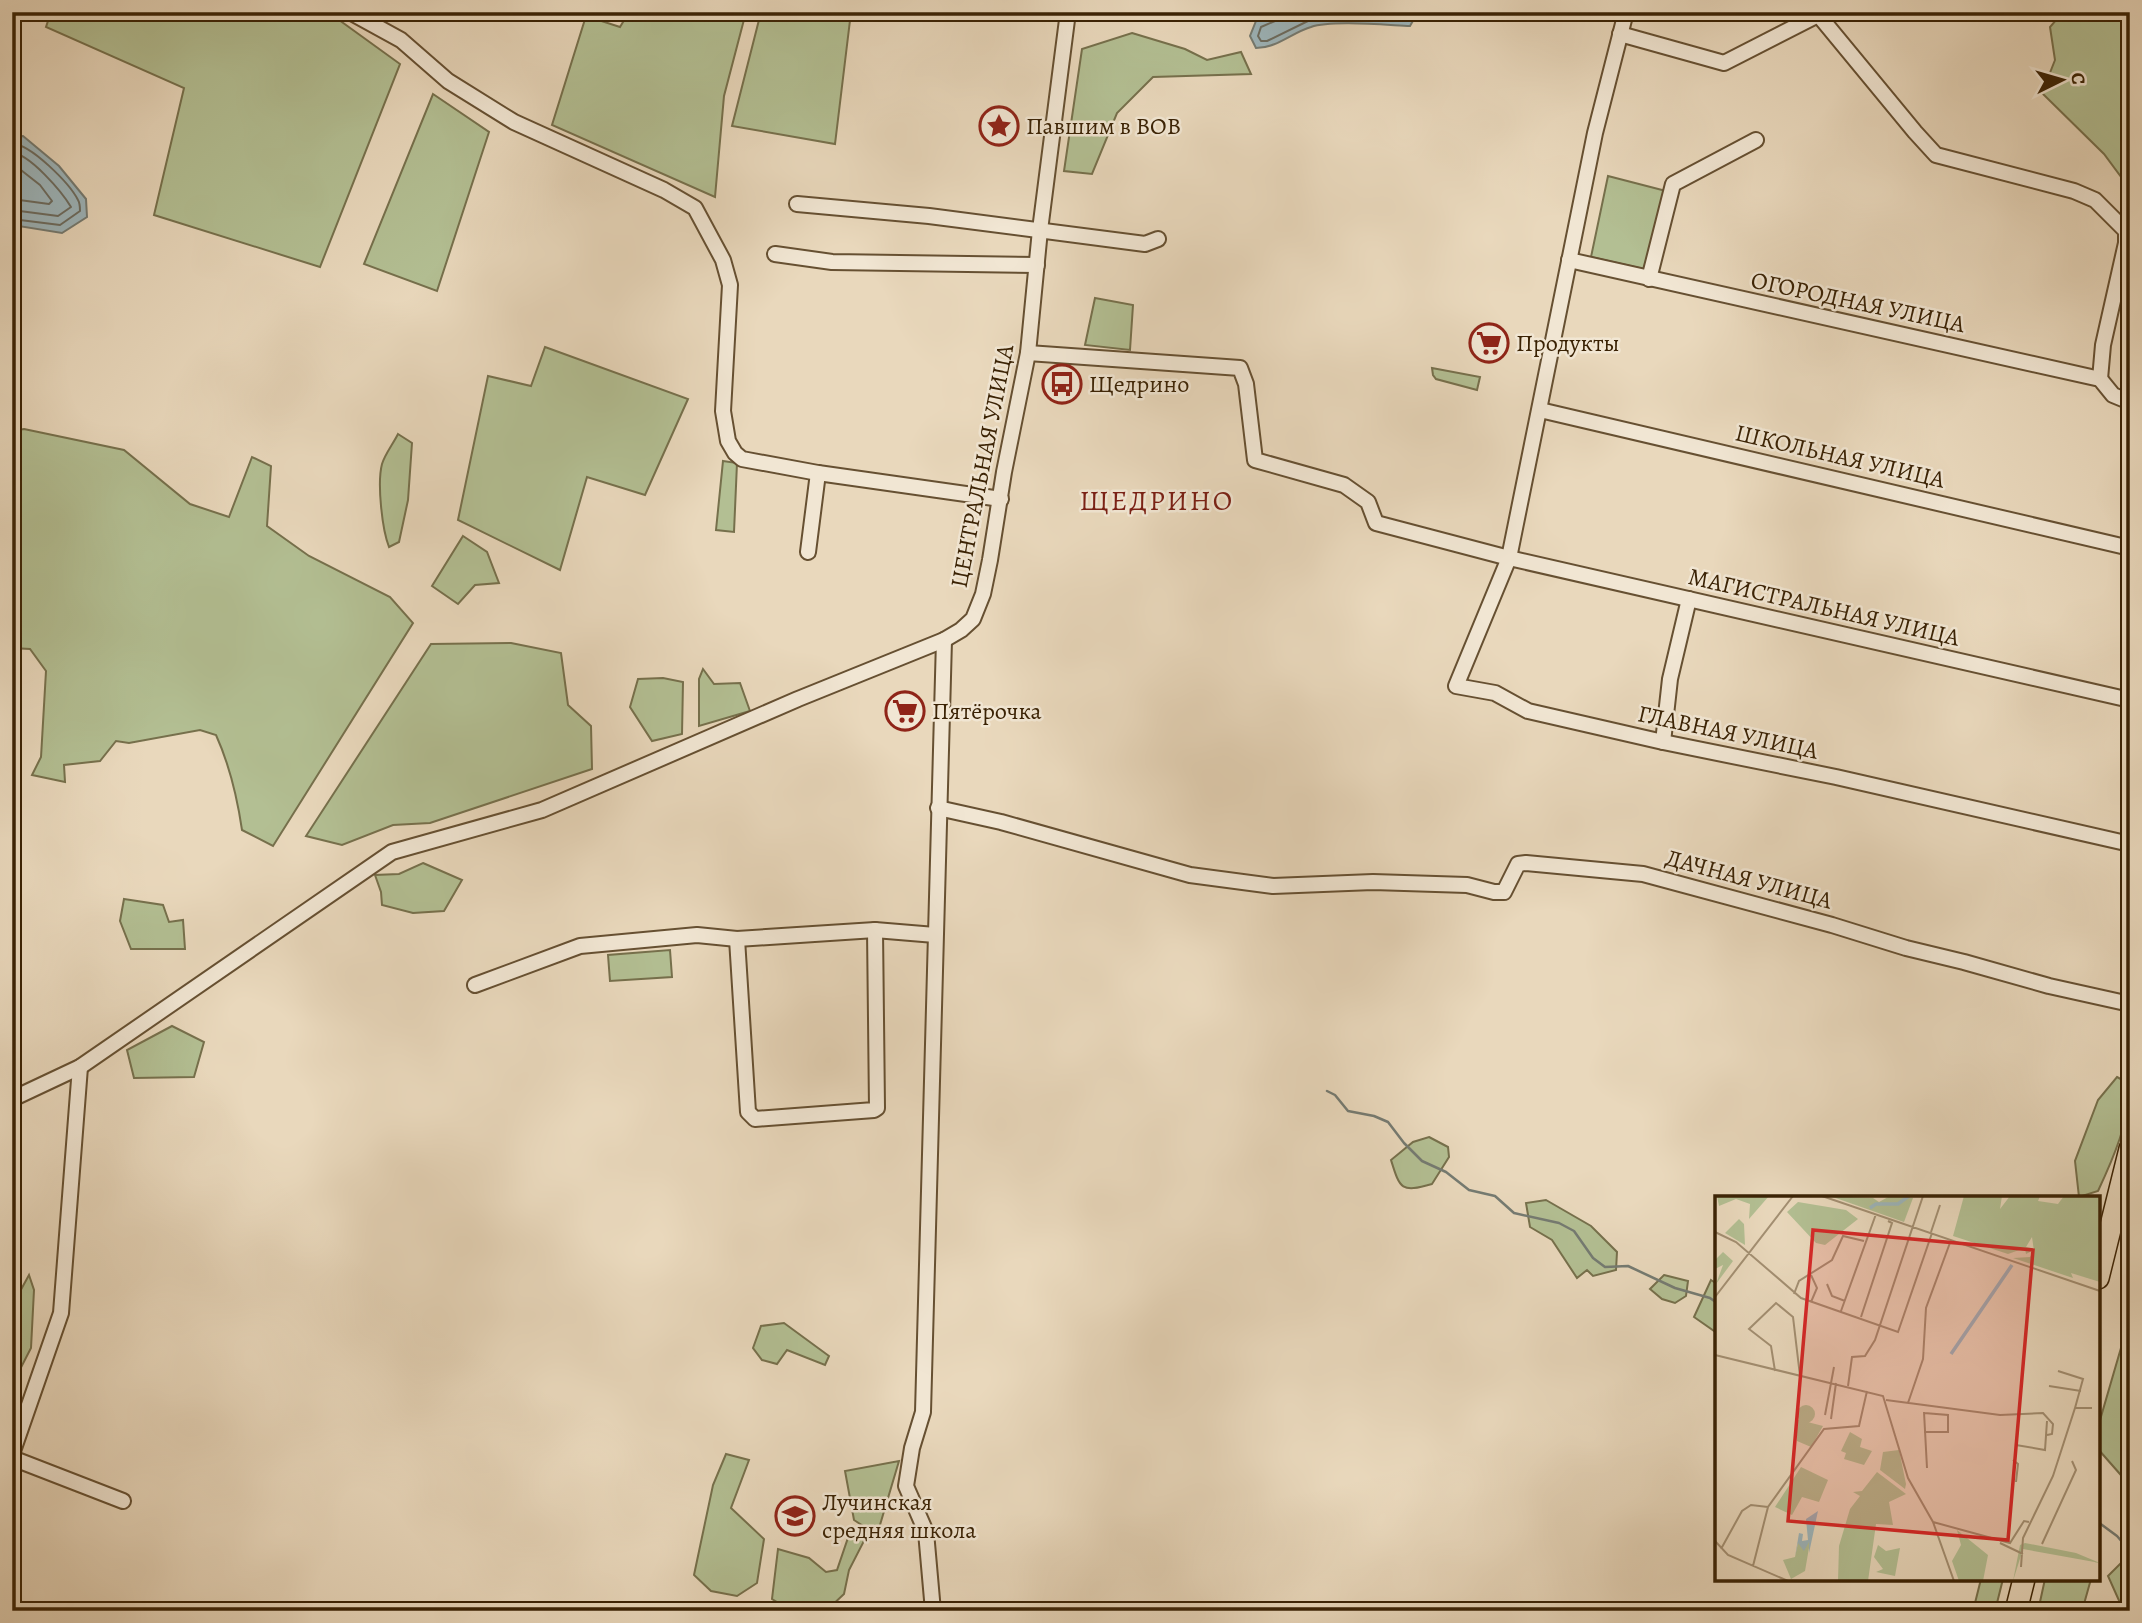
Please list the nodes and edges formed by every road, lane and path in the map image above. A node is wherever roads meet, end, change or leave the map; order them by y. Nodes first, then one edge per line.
1 (350, 12) edge
2 (1068, 12) edge
3 (1626, 12) edge
4 (1817, 14) edge
5 (1620, 34) junction
6 (1756, 140) dead end
7 (797, 204) dead end
8 (1040, 230) junction
9 (1158, 239) dead end
10 (775, 254) dead end
11 (1569, 260) junction
12 (1037, 265) junction
13 (1649, 279) junction
14 (1028, 353) junction
15 (2100, 379) junction
16 (2130, 402) edge
17 (1540, 410) junction
18 (818, 473) junction
19 (1001, 499) junction
20 (2130, 548) edge
21 (808, 552) dead end
22 (1509, 558) junction
23 (1689, 599) junction
24 (944, 640) junction
25 (2130, 700) edge
26 (1663, 742) junction
27 (938, 808) junction
28 (2130, 844) edge
29 (875, 930) junction
30 (935, 935) junction
31 (737, 939) junction
32 (475, 985) dead end
33 (2130, 1004) edge
34 (80, 1067) junction
35 (12, 1099) edge
36 (2130, 1149) edge
37 (2100, 1270) edge
38 (12, 1456) edge
39 (123, 1501) dead end
40 (2024, 1581) edge
41 (933, 1611) edge
42 (2016, 1611) edge

1 - 18 street
2 - 8 street, ЦЕНТРАЛЬНАЯ УЛИЦА
3 - 5 street
4 - 5 street
4 - 15 street
5 - 11 street
6 - 13 street
7 - 8 street
8 - 9 street
8 - 12 street, ЦЕНТРАЛЬНАЯ УЛИЦА
10 - 12 street
11 - 13 street, ОГОРОДНАЯ УЛИЦА
11 - 17 street
12 - 14 street, ЦЕНТРАЛЬНАЯ УЛИЦА
13 - 15 street, ОГОРОДНАЯ УЛИЦА
14 - 19 street, ЦЕНТРАЛЬНАЯ УЛИЦА
14 - 22 street, МАГИСТРАЛЬНАЯ УЛИЦА
15 - 16 street, ОГОРОДНАЯ УЛИЦА
17 - 20 street, ШКОЛЬНАЯ УЛИЦА
17 - 22 street
18 - 19 street
18 - 21 street
19 - 24 street, ЦЕНТРАЛЬНАЯ УЛИЦА
22 - 23 street, МАГИСТРАЛЬНАЯ УЛИЦА
22 - 26 street, ГЛАВНАЯ УЛИЦА
23 - 25 street, МАГИСТРАЛЬНАЯ УЛИЦА
23 - 26 street
24 - 27 street
24 - 34 street, ЦЕНТРАЛЬНАЯ УЛИЦА
26 - 28 street, ГЛАВНАЯ УЛИЦА
27 - 30 street
27 - 33 street, ДАЧНАЯ УЛИЦА
29 - 30 street
29 - 31 street
29 - 31 street
30 - 41 street
31 - 32 street
34 - 35 street, ЦЕНТРАЛЬНАЯ УЛИЦА
34 - 38 street
36 - 37 highway
38 - 39 street
40 - 42 highway

